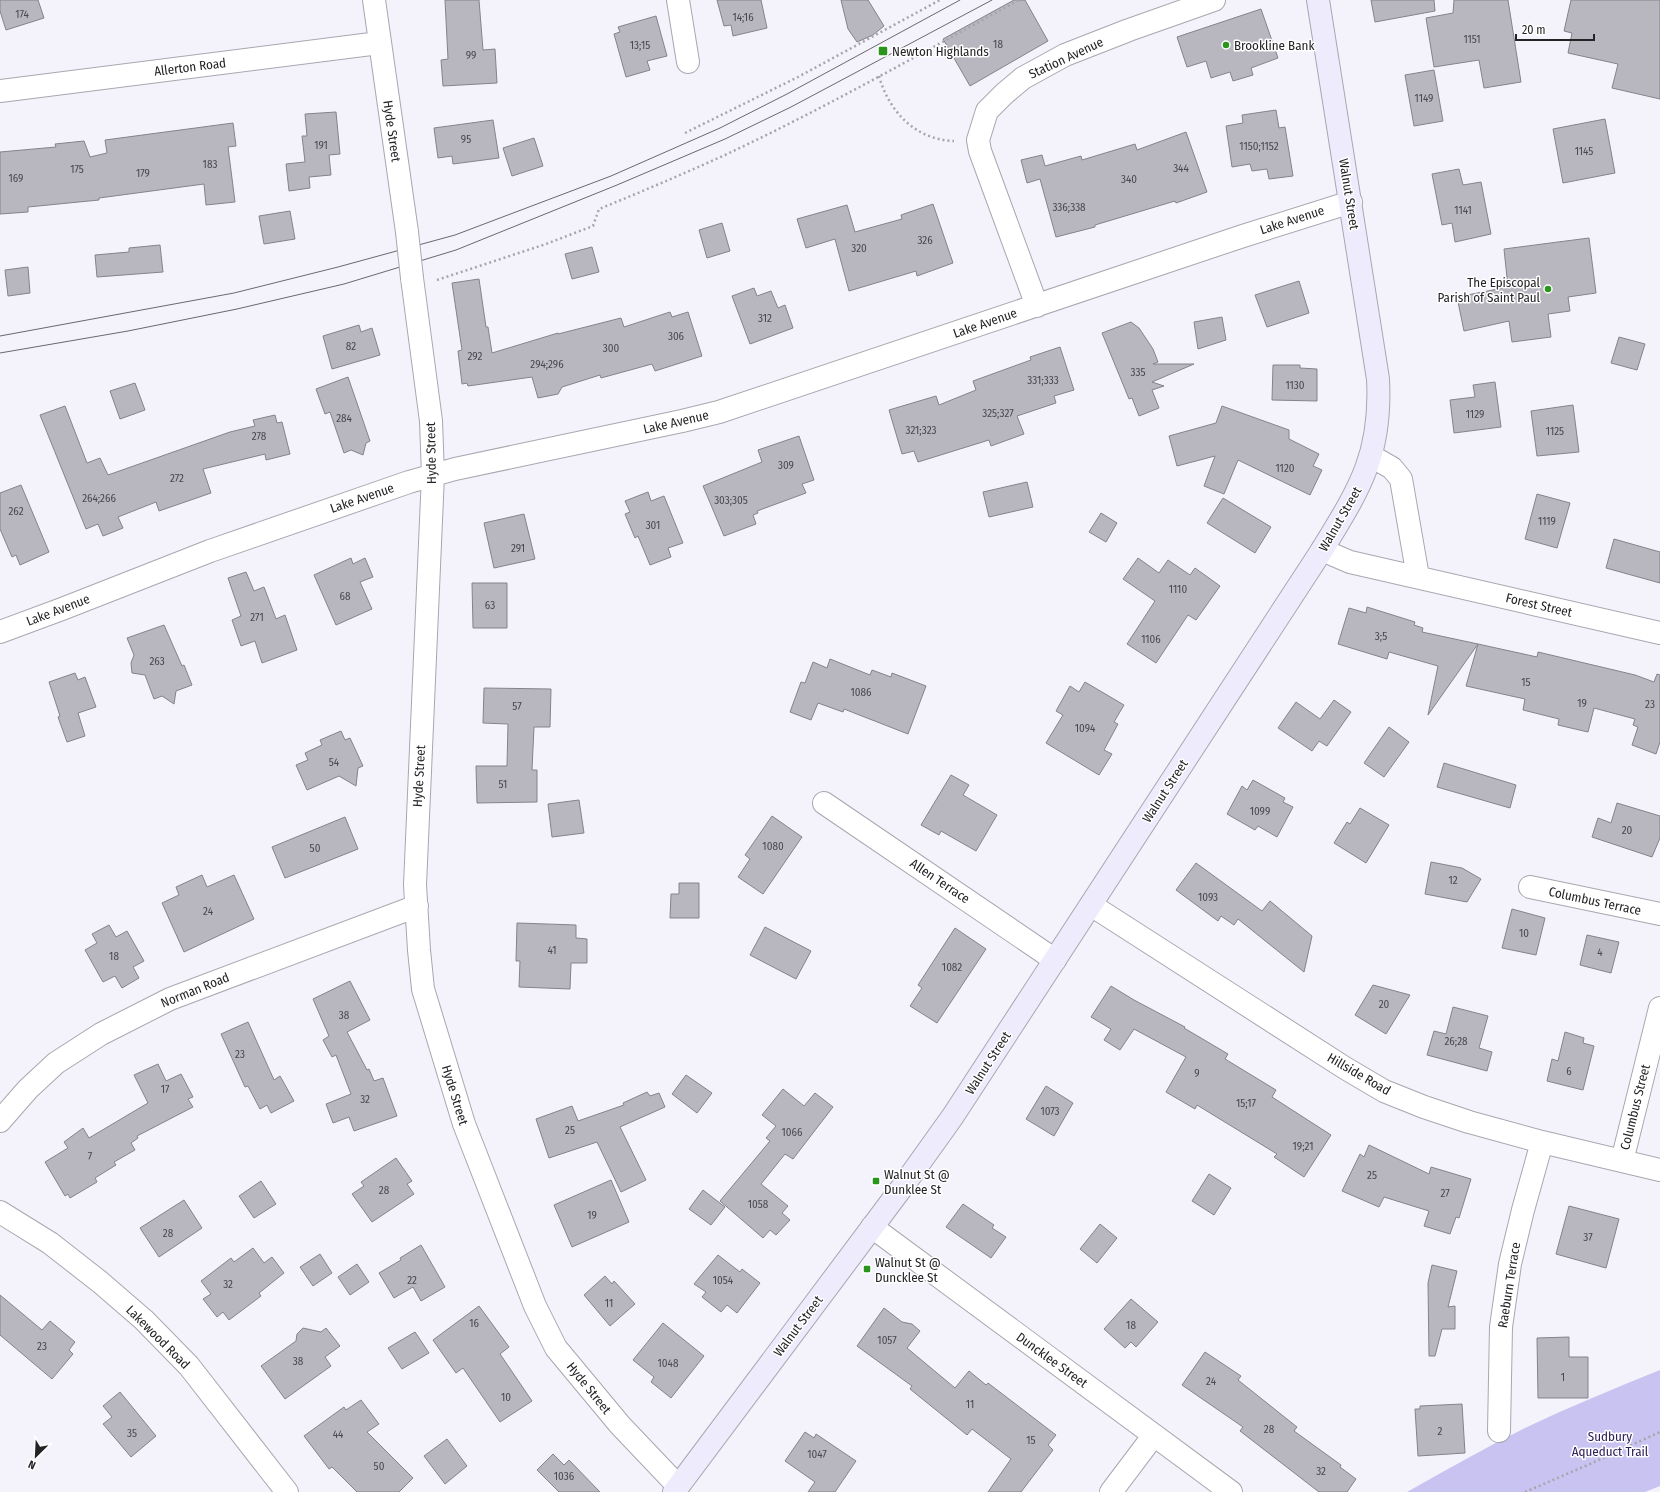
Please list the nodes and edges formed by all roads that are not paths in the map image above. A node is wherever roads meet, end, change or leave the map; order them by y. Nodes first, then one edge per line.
1 (374, 0) edge
2 (678, 0) edge
3 (1214, 0) edge
4 (1318, 0) edge
5 (379, 43) junction
6 (688, 62) dead end
7 (0, 91) edge
8 (1351, 202) junction
9 (1037, 306) junction
10 (1371, 456) junction
11 (433, 475) junction
12 (1322, 550) junction
13 (1418, 577) junction
14 (0, 632) edge
15 (1660, 633) edge
16 (824, 803) dead end
17 (1530, 887) dead end
18 (1090, 905) junction
19 (417, 906) junction
20 (1660, 914) edge
21 (1055, 960) junction
22 (1660, 1008) edge
23 (0, 1122) edge
24 (1542, 1142) junction
25 (1622, 1161) junction
26 (1660, 1170) edge
27 (0, 1212) edge
28 (872, 1227) junction
29 (1499, 1431) dead end
30 (1154, 1435) junction
31 (676, 1489) edge
32 (287, 1492) edge
33 (1111, 1492) edge
34 (1231, 1492) edge

1 - 5 street, Hyde Street
2 - 6 street
3 - 9 street, Station Avenue
4 - 8 main road, Walnut Street
5 - 7 street, Allerton Road
5 - 11 street, Hyde Street, bridge
8 - 9 street, Lake Avenue
8 - 10 main road, Walnut Street
9 - 11 street, Lake Avenue
10 - 12 main road, Walnut Street
10 - 13 street
11 - 14 street, Lake Avenue
11 - 19 street, Hyde Street
12 - 13 street, Forest Street
12 - 18 main road, Walnut Street
13 - 15 street, Forest Street
16 - 21 street, Allen Terrace
17 - 20 street, Columbus Terrace
18 - 21 main road, Walnut Street
18 - 24 street, Hillside Road
19 - 23 street, Norman Road
19 - 31 street, Hyde Street
21 - 28 main road, Walnut Street
22 - 25 street, Columbus Street
24 - 25 street, Hillside Road
24 - 29 street, Raeburn Terrace
25 - 26 street, Hillside Road
27 - 32 street, Lakewood Road
28 - 30 street, Duncklee Street
28 - 31 main road, Walnut Street
30 - 33 street
30 - 34 street, Duncklee Street

